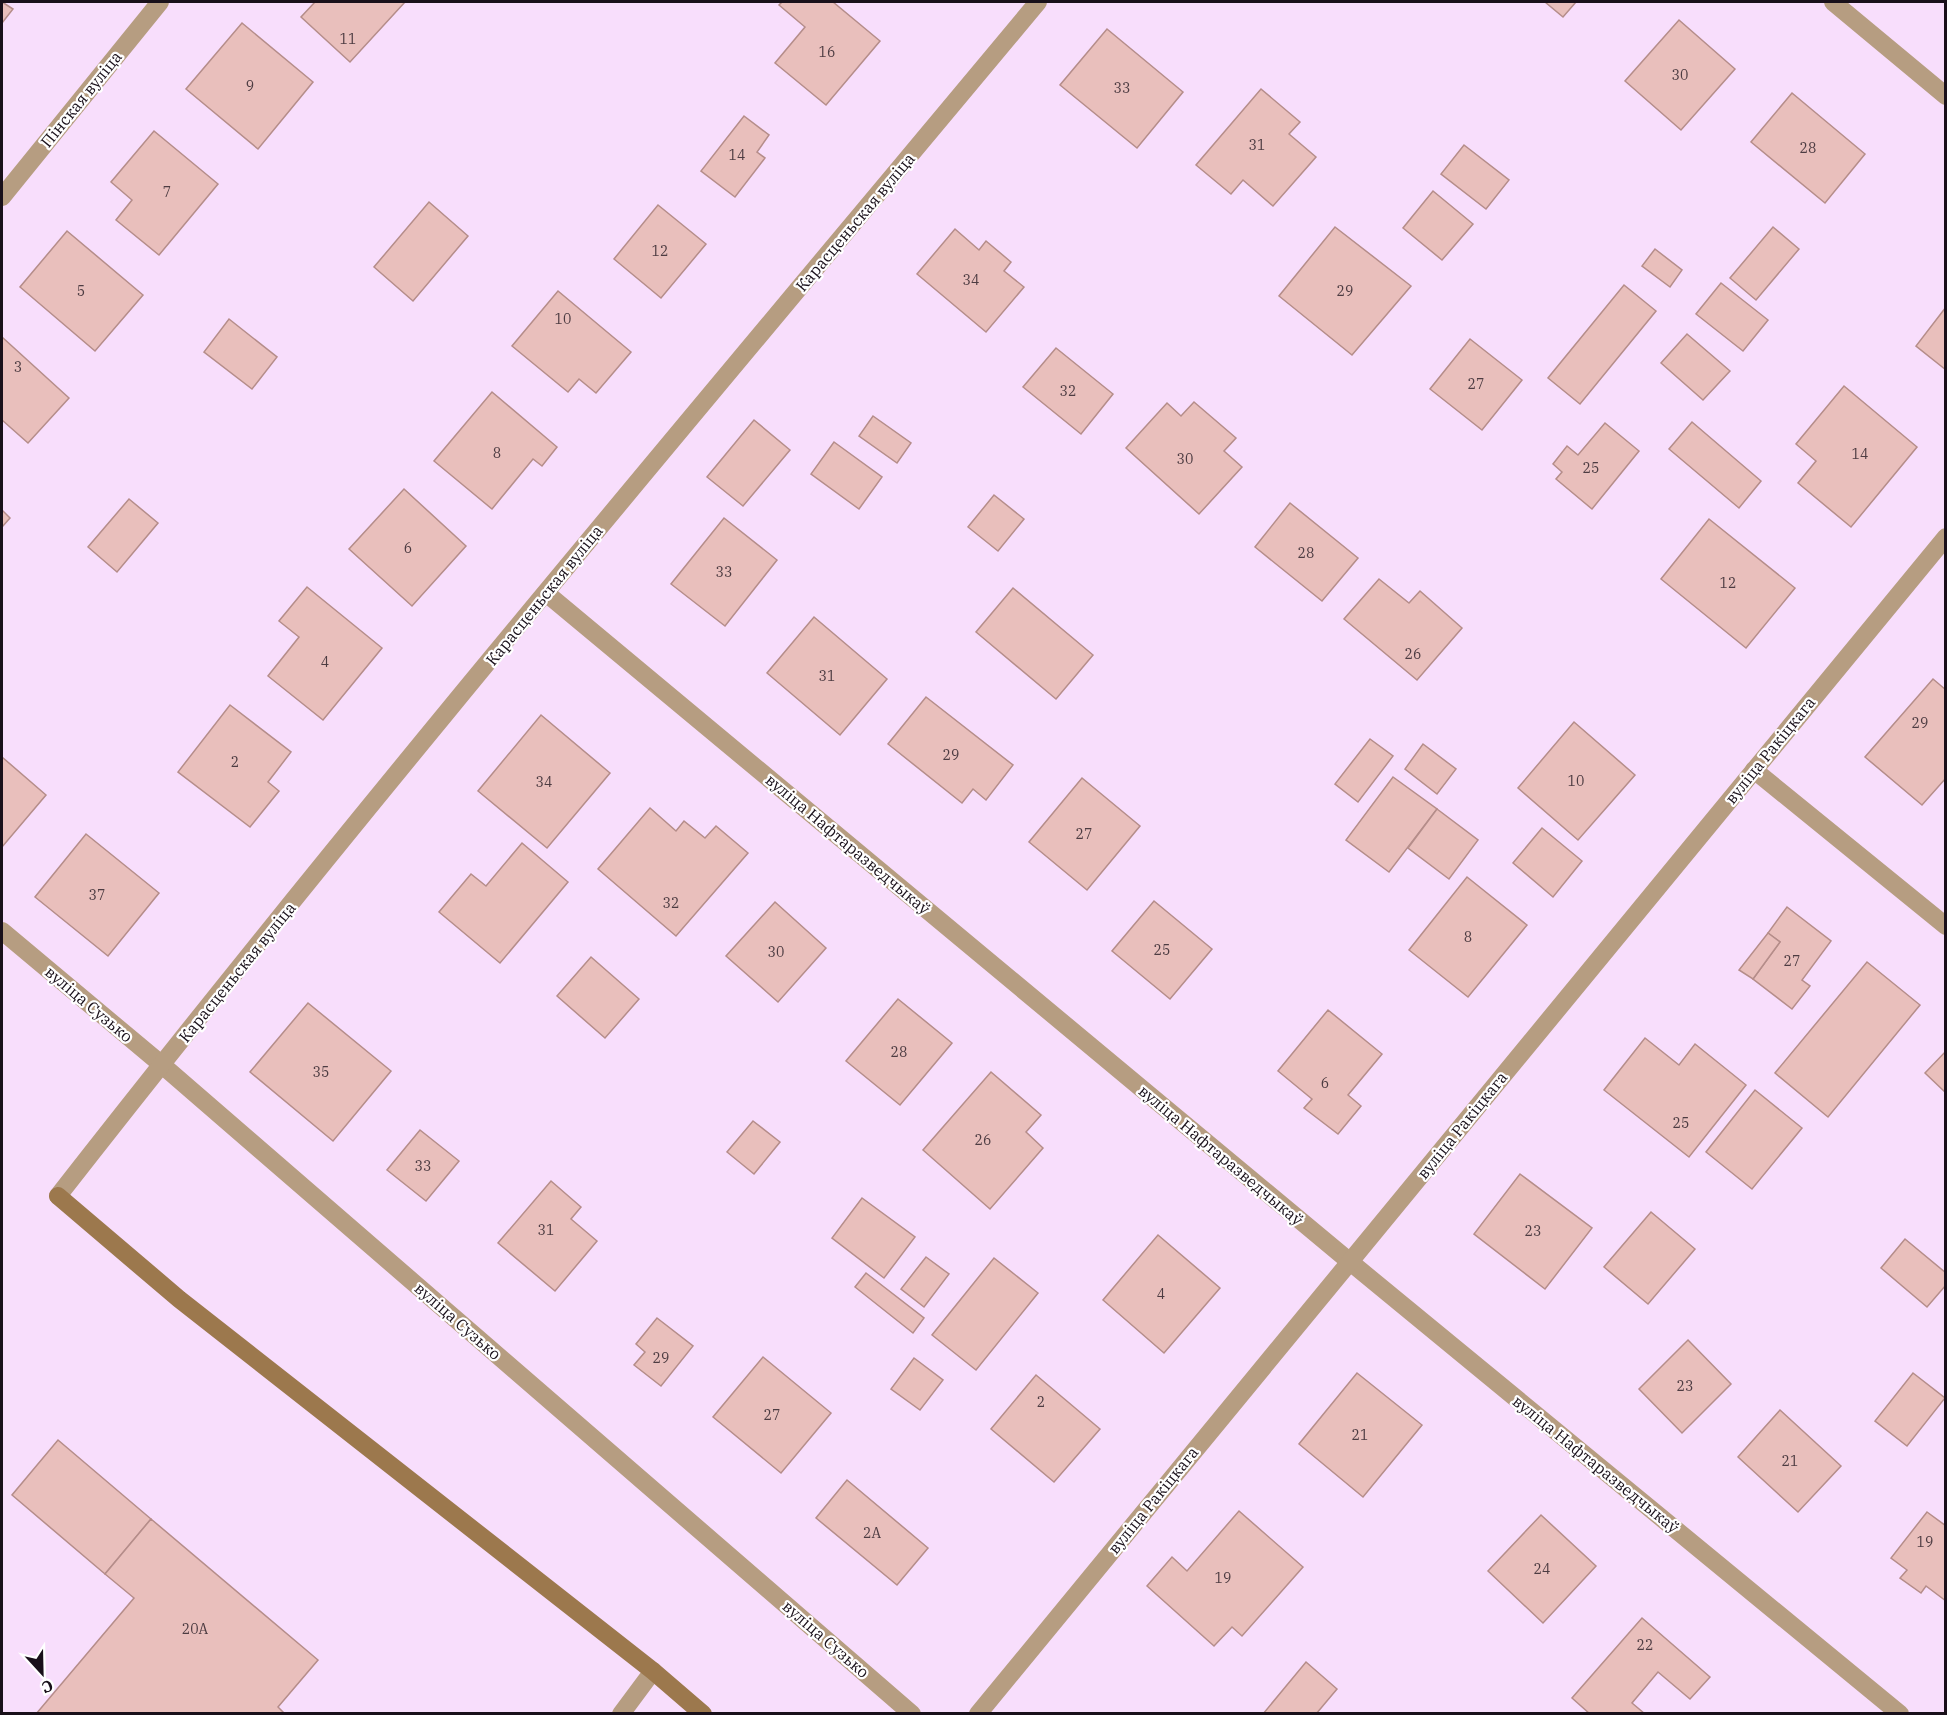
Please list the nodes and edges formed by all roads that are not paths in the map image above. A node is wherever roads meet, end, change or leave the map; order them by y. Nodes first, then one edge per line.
1 (160, 2) edge
2 (1038, 2) edge
3 (1833, 2) edge
4 (1946, 96) edge
5 (2, 197) edge
6 (1946, 537) edge
7 (546, 593) junction
8 (1754, 770) junction
9 (1946, 926) edge
10 (2, 931) edge
11 (161, 1064) junction
12 (1349, 1261) junction
13 (653, 1671) junction
14 (621, 1713) edge
15 (704, 1713) edge
16 (912, 1713) edge
17 (978, 1713) edge
18 (1900, 1713) edge

1 - 5 street, Пінская вуліца
2 - 7 street, Карасценьская вуліца
3 - 4 street
6 - 8 street, вуліца Ракіцкага
7 - 11 street, Карасценьская вуліца
7 - 12 street, вуліца Нафтаразведчыкаў
8 - 9 street
8 - 12 street, вуліца Ракіцкага
10 - 11 street, вуліца Сузько
11 - 13 street, Карасценьская вуліца
11 - 16 street, вуліца Сузько
12 - 17 street, вуліца Ракіцкага
12 - 18 street, вуліца Нафтаразведчыкаў
13 - 14 street
13 - 15 street

